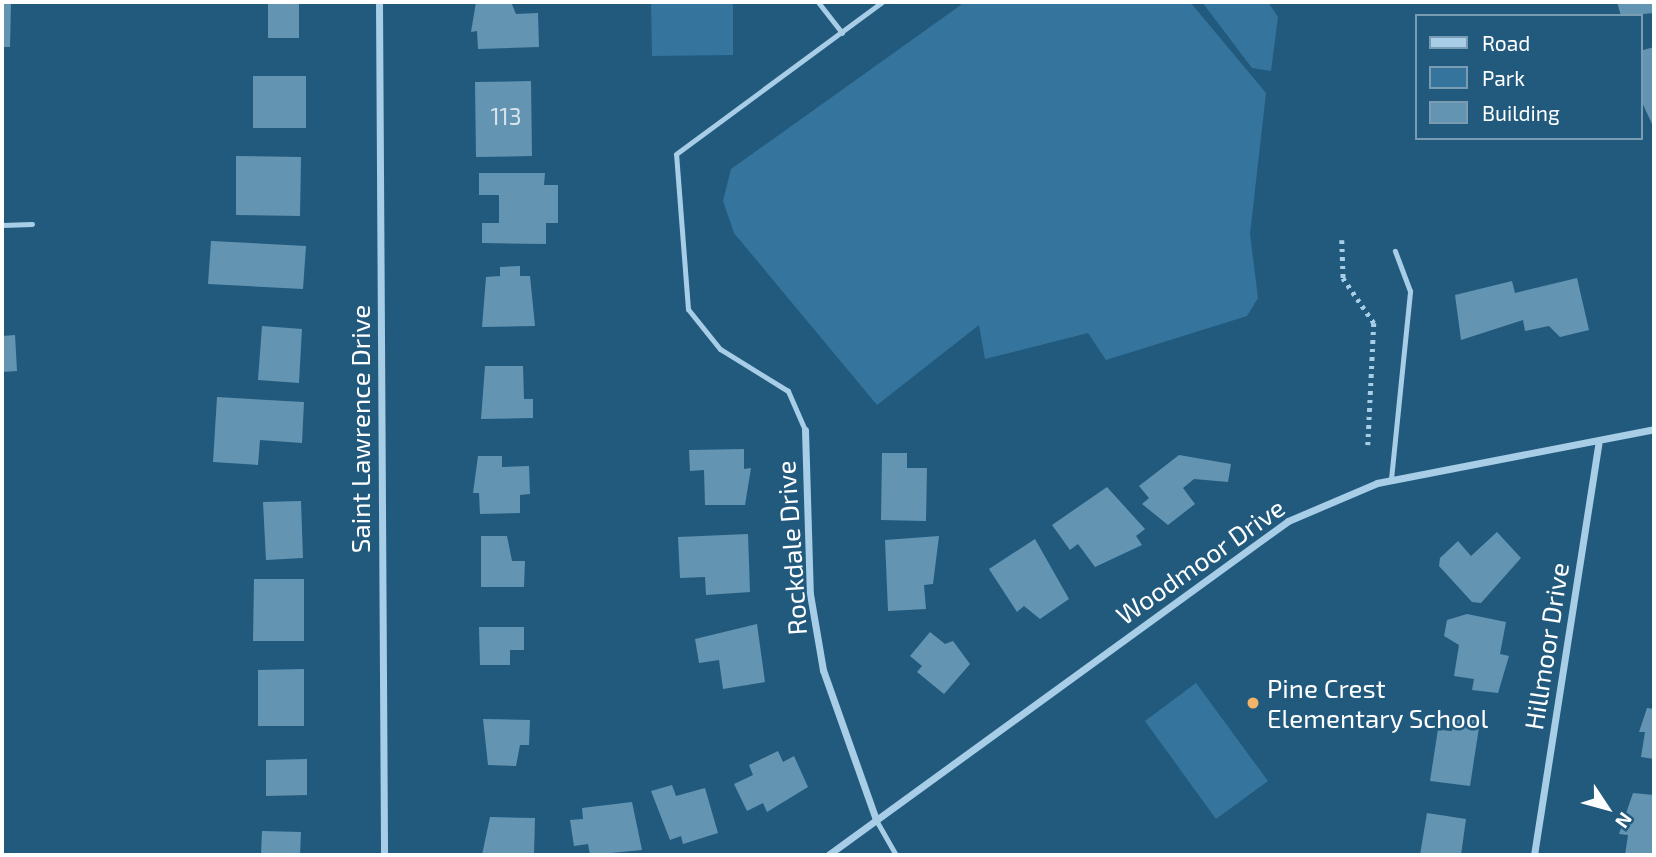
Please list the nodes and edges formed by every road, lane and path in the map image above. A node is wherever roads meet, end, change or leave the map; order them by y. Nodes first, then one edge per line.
1 (379, 2) edge
2 (818, 2) edge
3 (881, 2) edge
4 (842, 33) junction
5 (32, 224) dead end
6 (2, 225) edge
7 (1342, 240) dead end
8 (1395, 251) dead end
9 (1654, 429) edge
10 (804, 430) joint
11 (1598, 444) junction
12 (1368, 445) dead end
13 (1391, 480) junction
14 (876, 820) junction
15 (384, 855) edge
16 (828, 855) edge
17 (896, 855) edge
18 (1535, 855) edge

1 - 15 street, Saint Lawrence Drive
2 - 4 lane
3 - 4 lane
4 - 10 lane
5 - 6 lane
7 - 12 path
8 - 13 lane
9 - 11 street, Woodmoor Drive
10 - 14 street, Rockdale Drive
11 - 13 street, Woodmoor Drive
11 - 18 street, Hillmoor Drive
13 - 14 street, Woodmoor Drive
14 - 16 street, Woodmoor Drive
14 - 17 lane

